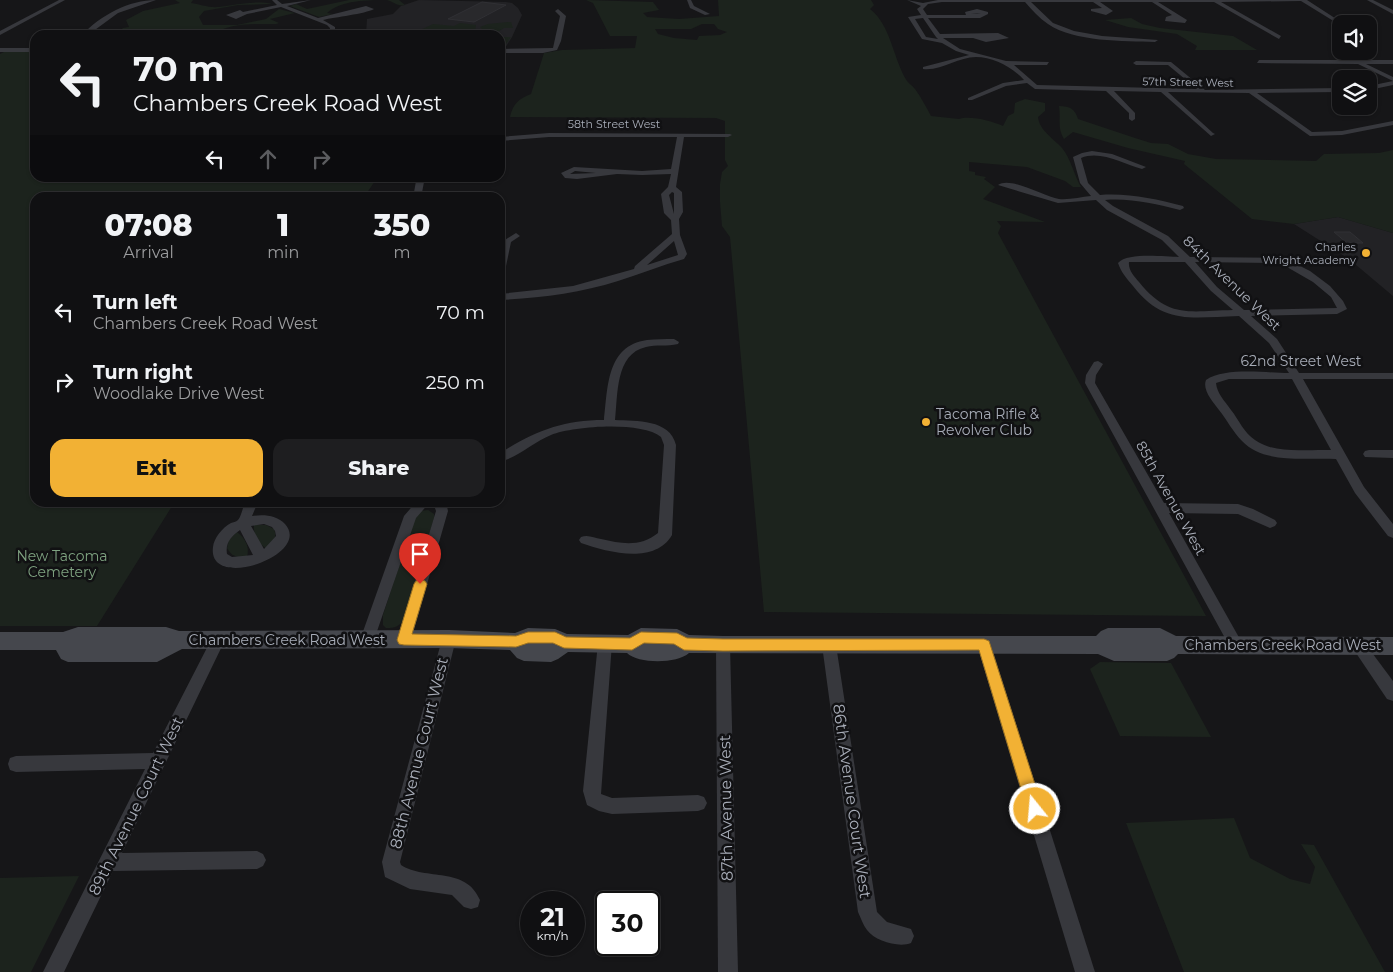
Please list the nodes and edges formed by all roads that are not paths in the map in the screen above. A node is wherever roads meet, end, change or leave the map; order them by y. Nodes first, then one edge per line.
1 (63, 0) edge
2 (154, 0) edge
3 (274, 0) edge
4 (309, 0) edge
5 (689, 0) edge
6 (908, 0) edge
7 (1026, 0) edge
8 (1152, 0) edge
9 (1214, 0) edge
10 (1303, 0) edge
11 (1368, 0) edge
12 (1095, 1) edge
13 (926, 4) junction
14 (282, 6) junction
15 (1107, 9) dead end
16 (357, 11) dead end
17 (558, 11) dead end
18 (1393, 12) edge
19 (244, 13) dead end
20 (707, 14) dead end
21 (970, 15) dead end
22 (925, 16) junction
23 (1176, 17) dead end
24 (1332, 18) edge
25 (319, 19) junction
26 (90, 30) edge
27 (332, 30) edge
28 (0, 33) edge
29 (974, 36) dead end
30 (1279, 37) dead end
31 (940, 38) junction
32 (1151, 40) dead end
33 (0, 50) edge
34 (30, 50) edge
35 (505, 51) edge
36 (976, 55) junction
37 (1259, 62) dead end
38 (1358, 62) junction
39 (1393, 62) edge
40 (1007, 63) junction
41 (1047, 63) dead end
42 (1136, 63) dead end
43 (925, 68) dead end
44 (1028, 81) junction
45 (1393, 81) edge
46 (1377, 86) edge
47 (1109, 90) junction
48 (1332, 90) edge
49 (1163, 92) junction
50 (1204, 92) junction
51 (1251, 92) junction
52 (970, 99) dead end
53 (1132, 120) dead end
54 (1393, 123) edge
55 (1211, 134) dead end
56 (681, 135) junction
57 (728, 135) dead end
58 (505, 139) edge
59 (1142, 168) dead end
60 (614, 173) junction
61 (675, 174) junction
62 (1002, 185) dead end
63 (672, 188) junction
64 (1096, 197) junction
65 (1180, 208) dead end
66 (675, 219) junction
67 (676, 235) junction
68 (516, 236) dead end
69 (505, 250) edge
70 (1188, 260) junction
71 (630, 274) junction
72 (505, 297) edge
73 (1242, 313) junction
74 (674, 342) dead end
75 (1098, 364) dead end
76 (1295, 376) junction
77 (1393, 376) edge
78 (609, 424) junction
79 (1369, 454) dead end
80 (1393, 454) edge
81 (505, 455) edge
82 (1339, 455) junction
83 (250, 507) edge
84 (419, 507) edge
85 (441, 507) edge
86 (1158, 508) junction
87 (243, 523) junction
88 (1270, 523) dead end
89 (1393, 533) edge
90 (586, 540) dead end
91 (262, 558) junction
92 (448, 639) junction
93 (218, 640) junction
94 (367, 640) junction
95 (404, 640) junction
96 (0, 641) edge
97 (604, 643) junction
98 (723, 645) junction
99 (829, 645) junction
100 (984, 645) junction
101 (1236, 645) junction
102 (1359, 646) junction
103 (1393, 646) edge
104 (1393, 694) edge
105 (158, 761) junction
106 (16, 764) dead end
107 (698, 803) dead end
108 (257, 860) dead end
109 (108, 862) junction
110 (471, 900) dead end
111 (904, 936) dead end
112 (53, 972) edge
113 (728, 972) edge
114 (1085, 972) edge

1 - 28 street
2 - 26 street
3 - 14 street
4 - 14 street
5 - 20 street
6 - 13 street
7 - 12 street
7 - 13 street
7 - 32 street
8 - 9 street
8 - 12 street
8 - 23 street
9 - 10 street
9 - 30 street
10 - 24 street
11 - 18 street
12 - 15 street
13 - 22 street
14 - 19 street
14 - 25 street
16 - 25 street
17 - 35 street
21 - 22 street
22 - 31 street
22 - 31 street
25 - 27 street
29 - 31 street
31 - 36 street
33 - 34 street
36 - 40 street
36 - 43 street
37 - 38 street
38 - 39 street
38 - 45 street
40 - 41 street
40 - 44 street
42 - 50 street
44 - 47 street, 57th Street West
44 - 52 street
45 - 46 street
47 - 49 street, 57th Street West
47 - 53 street
48 - 51 street, 57th Street West
49 - 50 street, 57th Street West
49 - 55 street
50 - 51 street, 57th Street West
51 - 54 street
56 - 57 street, 58th Street West
56 - 58 street, 58th Street West
56 - 61 street
59 - 64 street, 84th Avenue West
60 - 60 street
60 - 61 street
61 - 63 street
62 - 64 street
63 - 66 street
63 - 66 street
64 - 65 street
64 - 70 street, 84th Avenue West
66 - 67 street
67 - 71 street
67 - 71 street
68 - 69 street
70 - 73 street, 84th Avenue West
70 - 73 street
70 - 73 street
71 - 72 street
73 - 76 street, 84th Avenue West
74 - 78 street
75 - 86 street, 85th Avenue West
76 - 77 street, 62nd Street West
76 - 82 street, 84th Avenue West
76 - 82 street, 62nd Street West
78 - 81 street
78 - 90 street
79 - 80 street
82 - 89 street, 84th Avenue West
83 - 87 street
84 - 94 street
85 - 95 street
86 - 88 street
86 - 101 street, 85th Avenue West
87 - 91 street
87 - 91 street
87 - 91 street
92 - 95 street, Chambers Creek Road West
92 - 97 street, Chambers Creek Road West
92 - 110 street, 88th Avenue Court West
93 - 94 street, Chambers Creek Road West
93 - 96 street, Chambers Creek Road West
93 - 105 street, 89th Avenue Court West
94 - 95 street, Chambers Creek Road West
97 - 98 street, Chambers Creek Road West
97 - 107 street
98 - 99 street, Chambers Creek Road West
98 - 113 street, 87th Avenue West
99 - 100 street, Chambers Creek Road West
99 - 111 street, 86th Avenue Court West
100 - 101 street, Chambers Creek Road West
100 - 114 street
101 - 102 street, Chambers Creek Road West
102 - 103 street, Chambers Creek Road West
102 - 104 street
105 - 106 street
105 - 109 street, 89th Avenue Court West
108 - 109 street
109 - 112 street, 89th Avenue Court West

